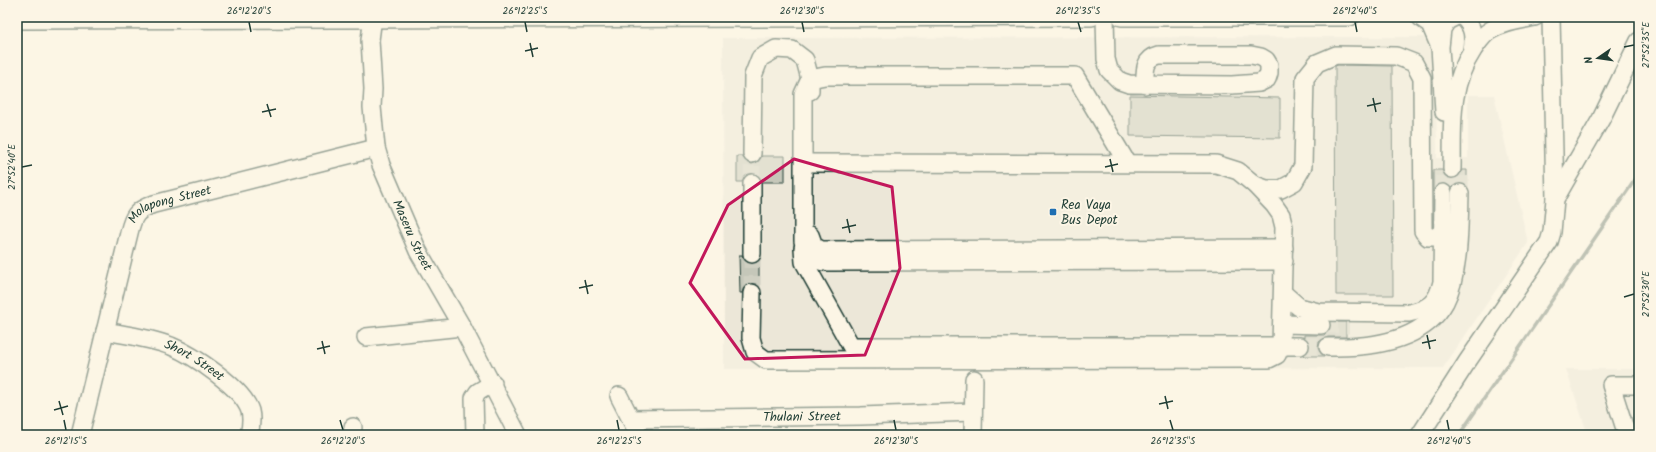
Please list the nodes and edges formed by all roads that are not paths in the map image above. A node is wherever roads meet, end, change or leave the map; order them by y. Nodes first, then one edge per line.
1 (1092, 17) edge
2 (1105, 17) edge
3 (1121, 17) edge
4 (1203, 17) edge
5 (1350, 17) edge
6 (1420, 17) edge
7 (1434, 17) edge
8 (1455, 17) edge
9 (1464, 17) edge
10 (1535, 17) edge
11 (1550, 17) edge
12 (373, 18) edge
13 (702, 18) edge
14 (17, 20) edge
15 (1639, 40) edge
16 (1440, 47) junction
17 (1471, 53) junction
18 (810, 79) junction
19 (1144, 85) junction
20 (376, 148) junction
21 (752, 154) tunnel mouth
22 (807, 162) junction
23 (1126, 163) junction
24 (752, 183) tunnel mouth
25 (1255, 185) junction
26 (1555, 199) junction
27 (1443, 231) junction
28 (803, 240) junction
29 (752, 254) tunnel mouth
30 (1284, 254) junction
31 (752, 293) tunnel mouth
32 (1283, 294) junction
33 (1434, 302) junction
34 (1282, 324) junction
35 (1349, 324) tunnel mouth
36 (1321, 325) tunnel mouth
37 (462, 327) junction
38 (105, 331) junction
39 (366, 337) dead end
40 (1281, 346) junction
41 (1300, 346) tunnel mouth
42 (1328, 347) tunnel mouth
43 (974, 379) dead end
44 (493, 383) junction
45 (1639, 385) edge
46 (619, 396) dead end
47 (973, 412) junction
48 (631, 419) junction
49 (250, 432) edge
50 (80, 435) edge
51 (475, 435) edge
52 (518, 435) edge
53 (639, 435) edge
54 (973, 435) edge
55 (1420, 435) edge
56 (1628, 435) edge

1 - 13 street
2 - 19 street
3 - 4 street
4 - 5 street
6 - 16 street
7 - 8 street
8 - 9 street
8 - 16 street
9 - 17 street
10 - 17 street
11 - 26 street
12 - 13 street
12 - 14 street
12 - 20 street, Maseru Street
15 - 26 street
16 - 17 street
18 - 21 street
18 - 22 street
18 - 23 street
19 - 19 street
20 - 37 street, Maseru Street
20 - 38 street, Molapong Street
22 - 23 street
22 - 28 street
22 - 30 street
23 - 25 street
24 - 29 street
25 - 27 street
25 - 30 street
26 - 55 street
27 - 33 street
27 - 42 street
28 - 30 street
28 - 40 street
30 - 32 street
31 - 40 street
32 - 33 street
32 - 34 street
33 - 35 street
34 - 36 street
34 - 40 street
37 - 39 street
37 - 44 street, Maseru Street
38 - 49 street, Short Street
38 - 50 street, Molapong Street
40 - 41 street
43 - 47 street
44 - 51 street
44 - 52 street, Maseru Street
45 - 56 street
46 - 48 street
47 - 48 street, Thulani Street
47 - 54 street
48 - 53 street

